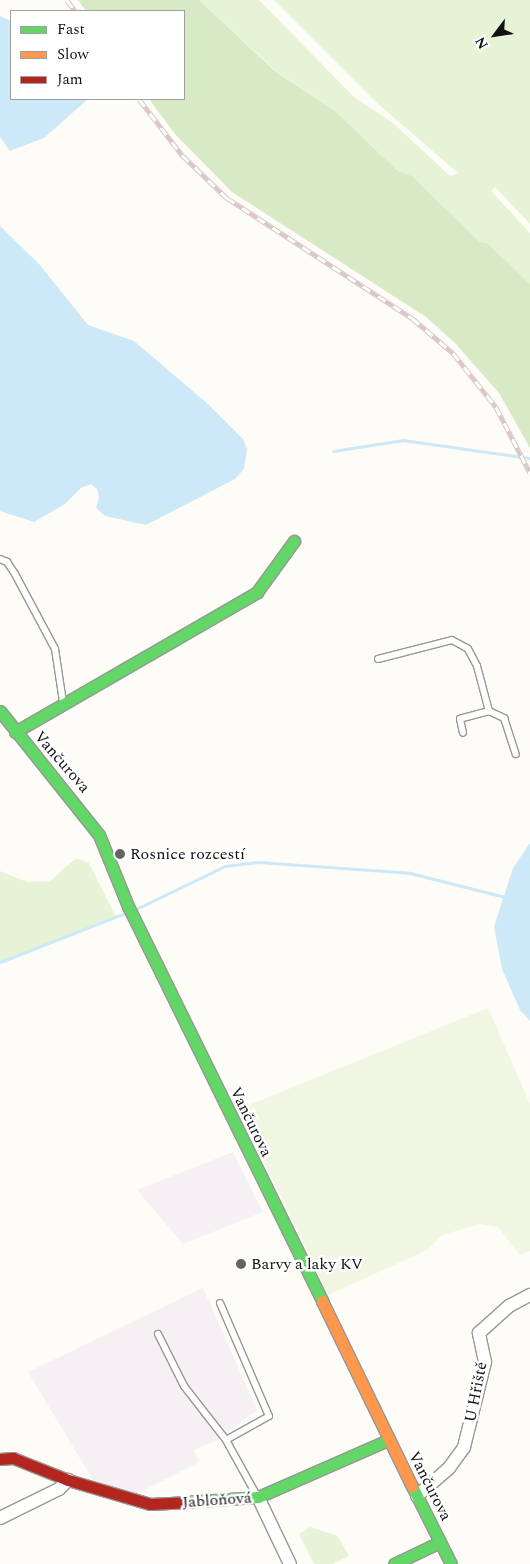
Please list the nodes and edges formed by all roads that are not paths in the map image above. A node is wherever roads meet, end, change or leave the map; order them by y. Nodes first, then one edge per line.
1 (294, 541) dead end
2 (0, 559) edge
3 (378, 659) dead end
4 (63, 703) junction
5 (0, 710) edge
6 (489, 711) junction
7 (15, 732) junction
8 (463, 733) dead end
9 (516, 754) dead end
10 (530, 1296) edge
11 (220, 1303) dead end
12 (158, 1334) dead end
13 (226, 1440) junction
14 (388, 1440) junction
15 (0, 1459) edge
16 (68, 1480) junction
17 (417, 1496) junction
18 (258, 1498) junction
19 (0, 1518) edge
20 (440, 1542) junction
21 (290, 1564) edge
22 (394, 1564) edge
23 (451, 1564) edge

1 - 4 street
2 - 4 lane
3 - 6 lane
4 - 7 street
5 - 7 street, Vančurova
6 - 8 lane
6 - 9 lane
7 - 14 street, Vančurova
10 - 17 street, U Hřiště
11 - 13 lane
12 - 13 lane
13 - 18 lane
14 - 17 street, Vančurova
14 - 18 street, Jabloňová
15 - 16 street, Jabloňová
16 - 18 street, Jabloňová
16 - 19 street
17 - 20 street, Vančurova
18 - 21 street
20 - 22 street
20 - 23 street, Vančurova

